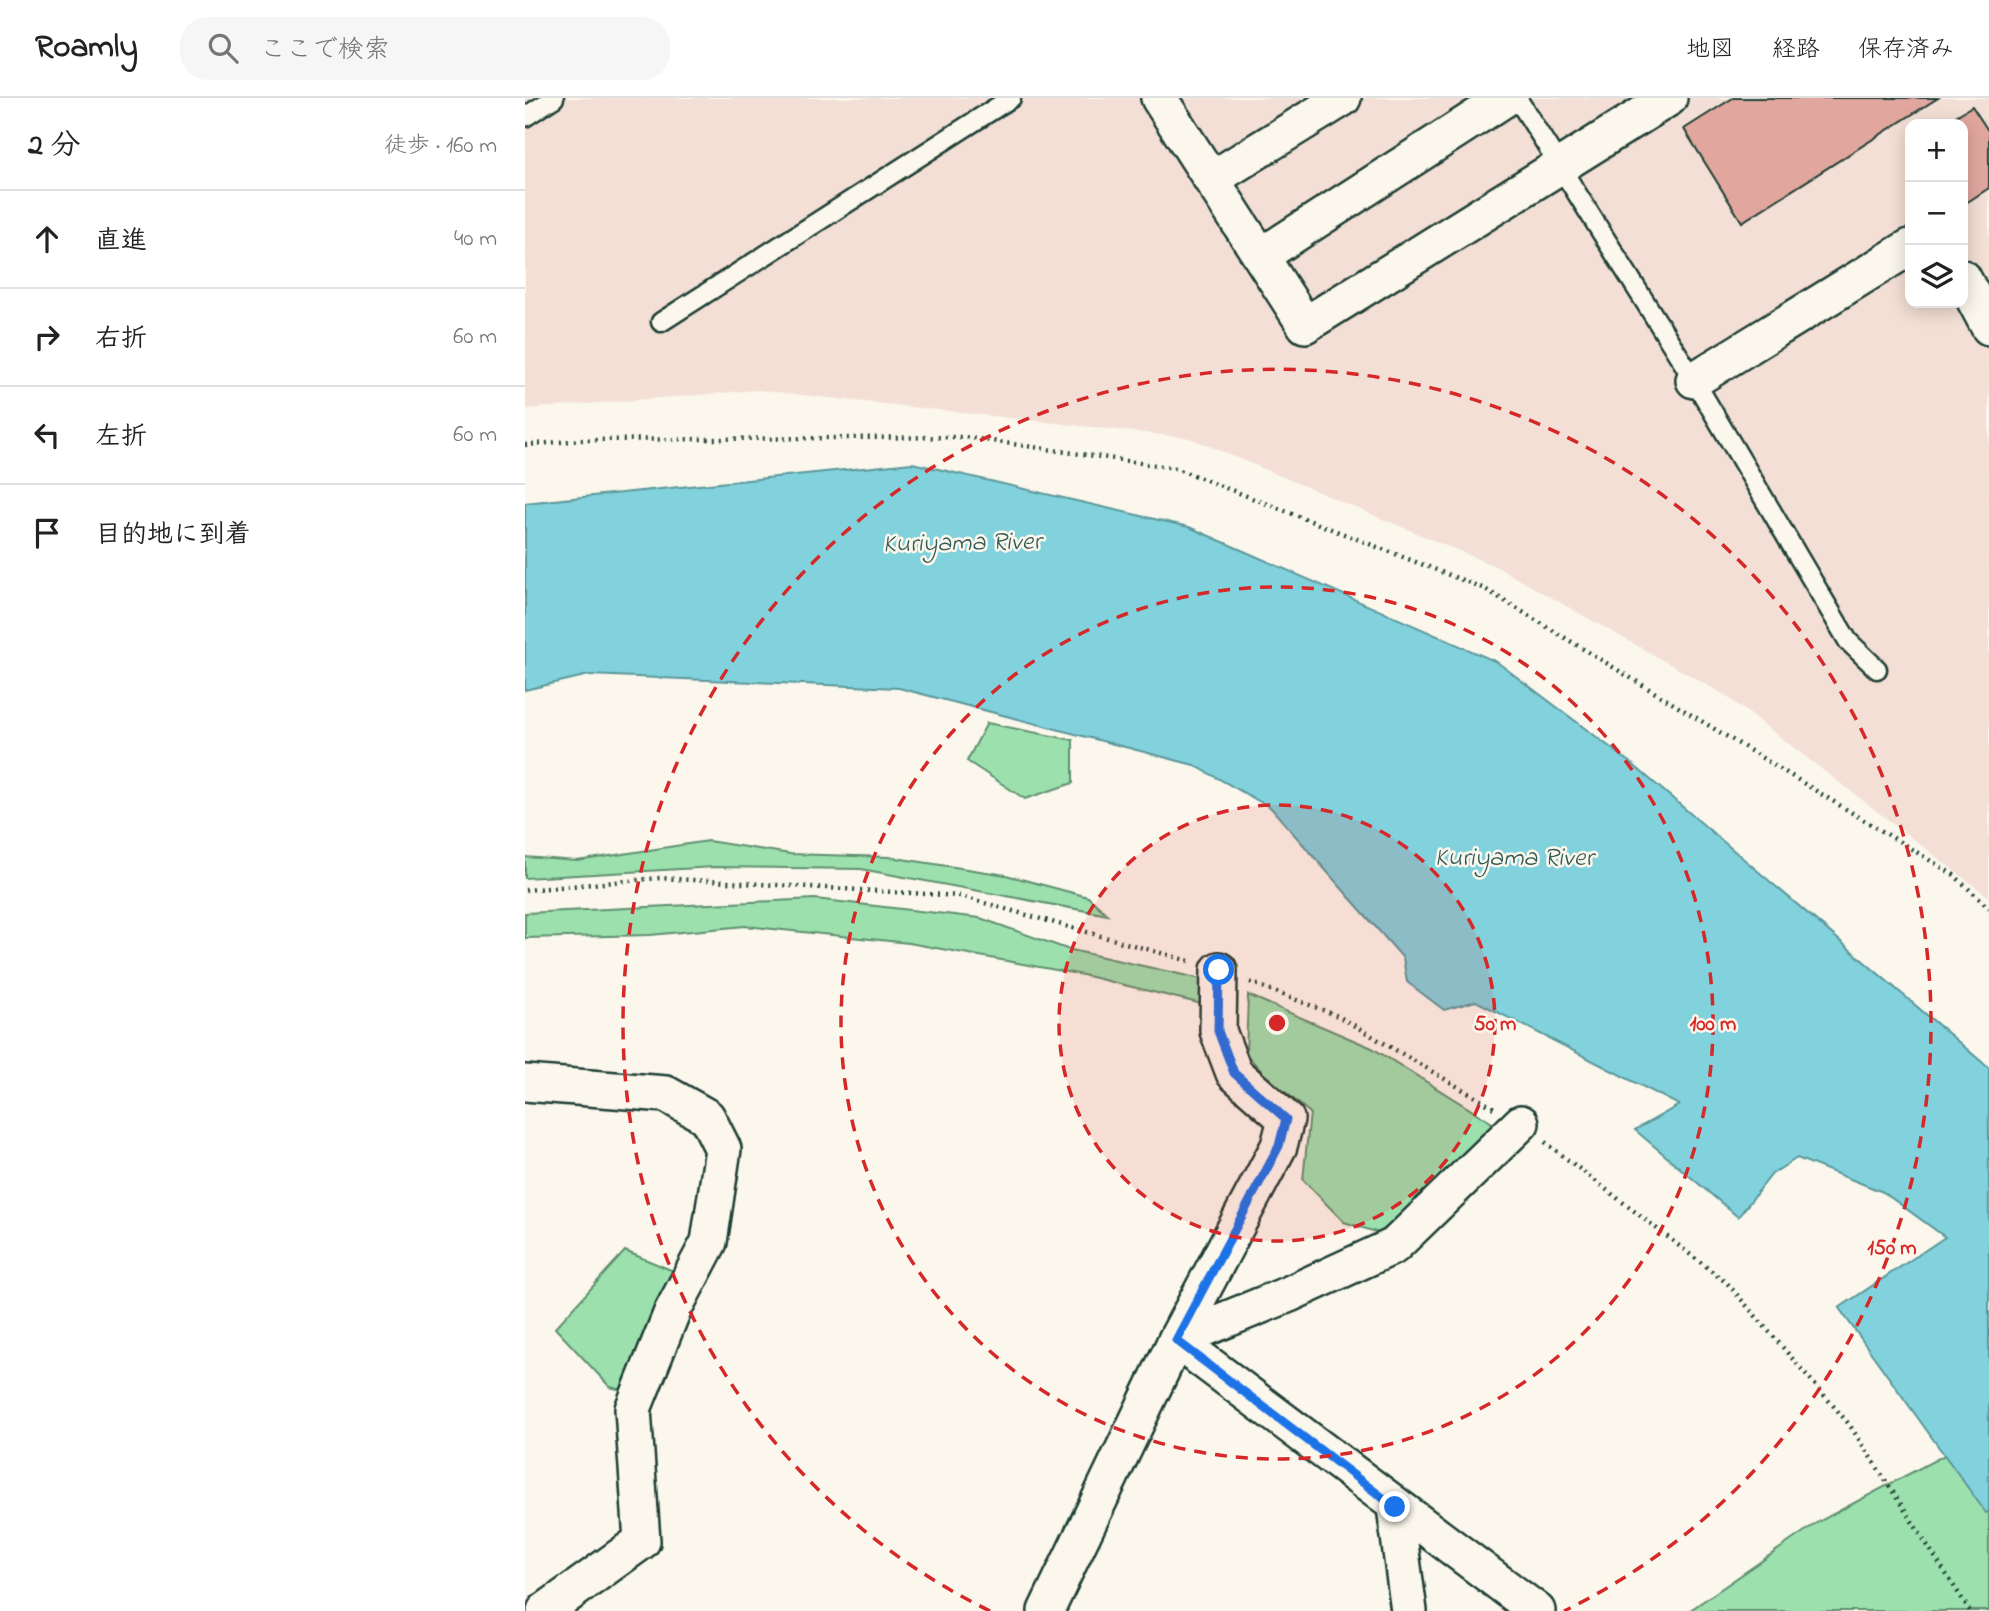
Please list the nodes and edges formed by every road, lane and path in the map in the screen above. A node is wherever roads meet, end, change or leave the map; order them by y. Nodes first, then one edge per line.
1 (554, 98) edge
2 (1011, 98) edge
3 (1159, 98) edge
4 (1343, 98) edge
5 (1506, 98) edge
6 (1517, 98) edge
7 (1669, 98) edge
8 (525, 117) edge
9 (1560, 167) junction
10 (1212, 179) junction
11 (1905, 250) edge
12 (1261, 256) junction
13 (1975, 287) edge
14 (661, 322) dead end
15 (1989, 327) edge
16 (1695, 380) junction
17 (525, 445) edge
18 (1877, 669) dead end
19 (525, 890) edge
20 (1989, 908) edge
21 (1219, 970) junction
22 (525, 1083) edge
23 (1521, 1124) junction
24 (1176, 1340) junction
25 (1395, 1507) junction
26 (545, 1611) edge
27 (1046, 1611) edge
28 (1409, 1611) edge
29 (1537, 1611) edge
30 (1970, 1611) edge

1 - 8 lane
2 - 14 lane
3 - 10 street
4 - 10 street
5 - 12 street
6 - 9 lane
7 - 9 street
9 - 12 street
9 - 16 lane
10 - 12 street
11 - 16 street
13 - 15 street
16 - 18 lane
17 - 20 path
19 - 21 path
21 - 23 path
21 - 24 street
22 - 26 street
23 - 24 street
23 - 30 path
24 - 25 street
24 - 27 street
25 - 28 street
25 - 29 street

